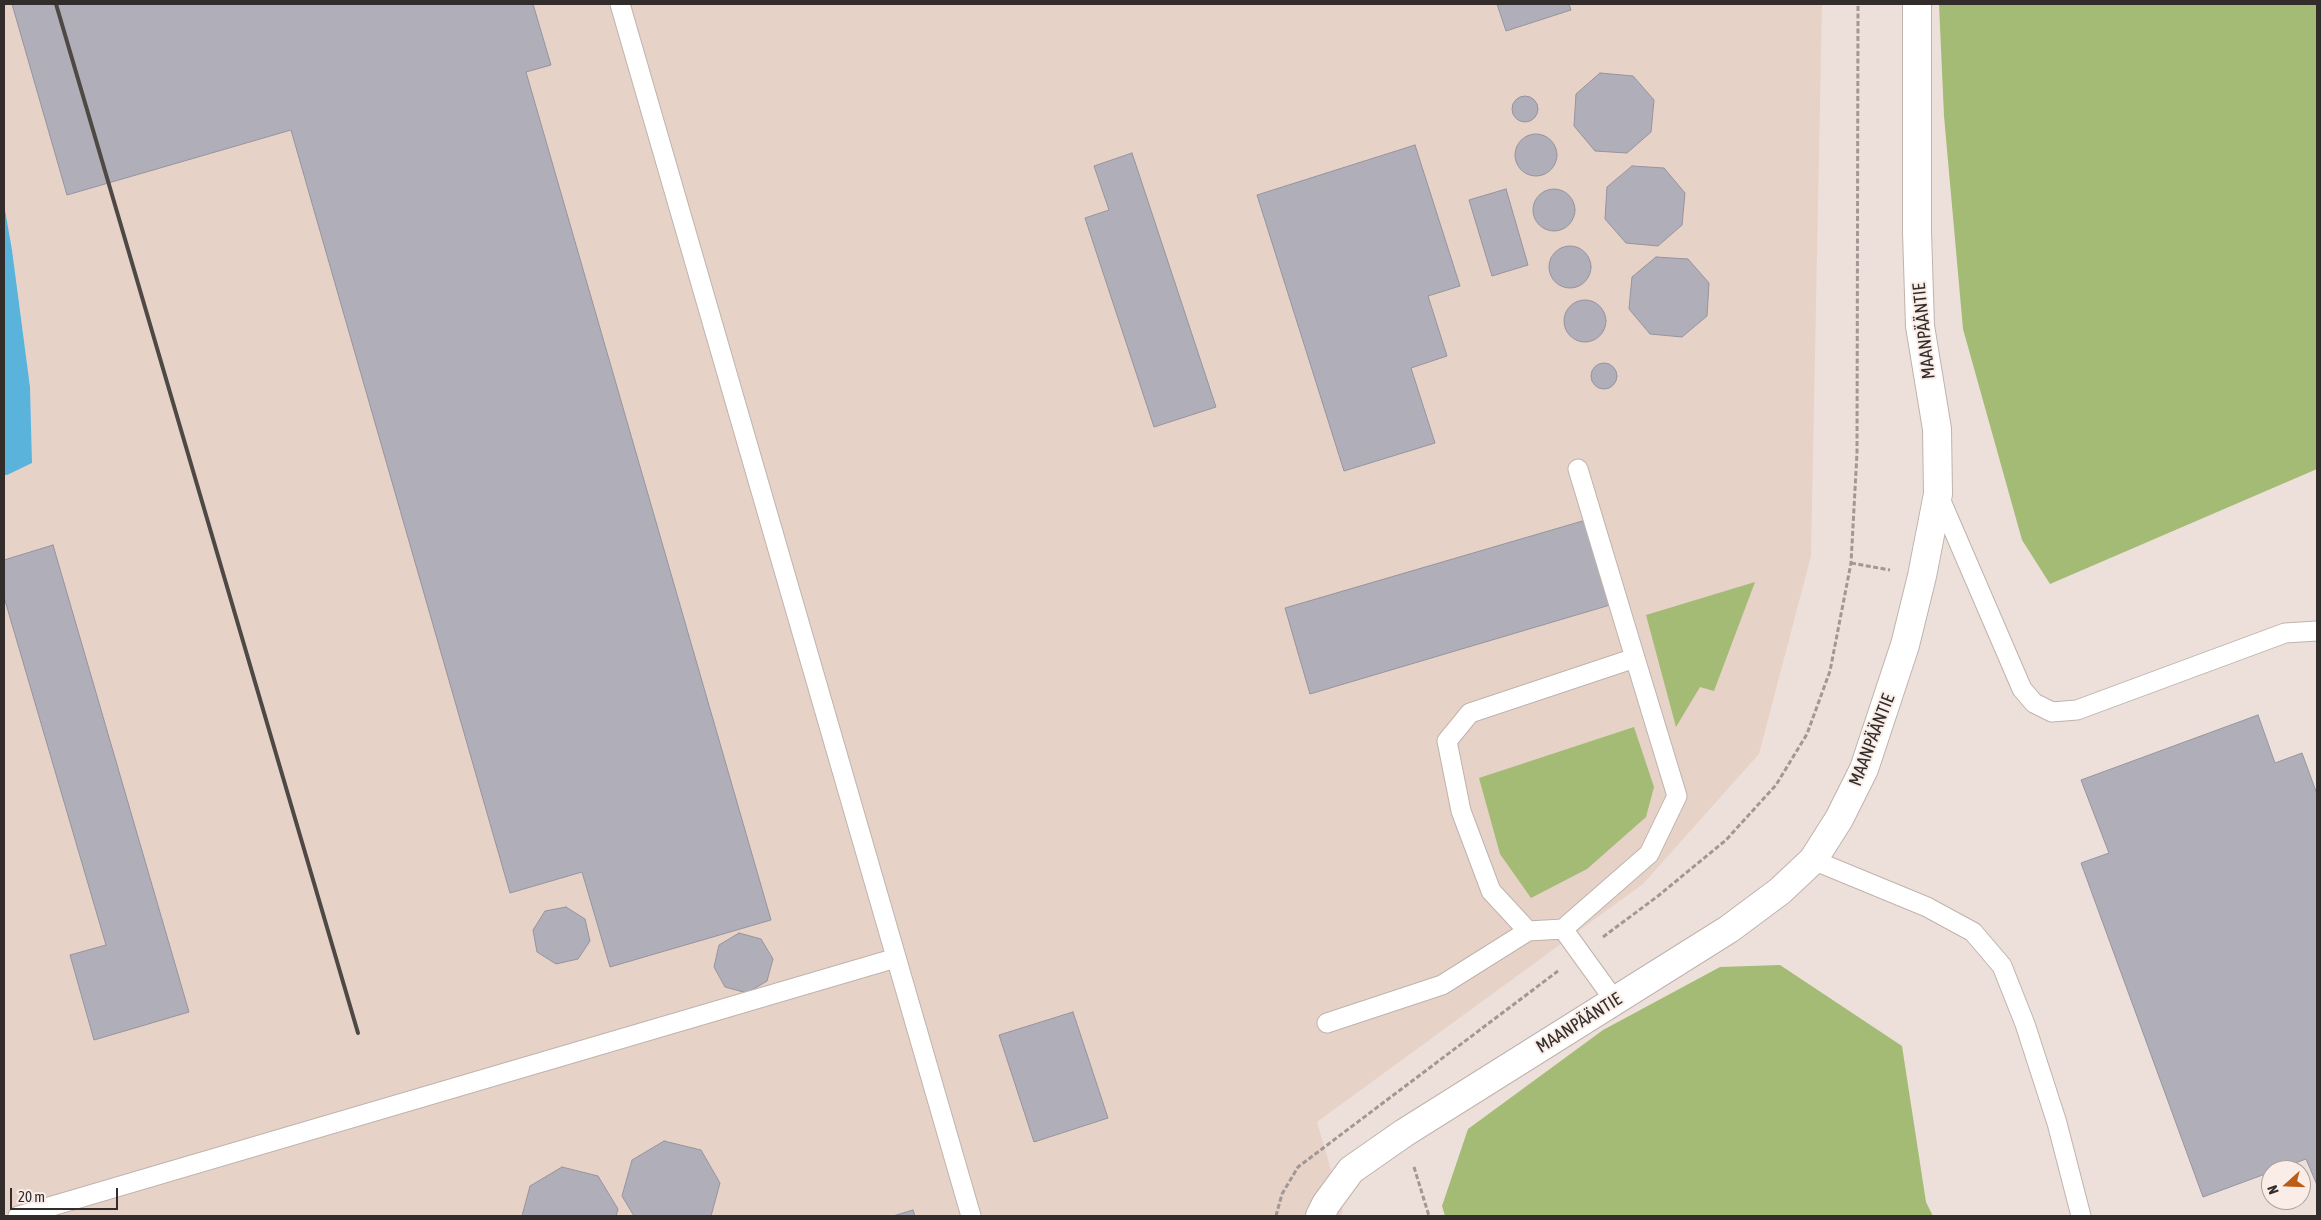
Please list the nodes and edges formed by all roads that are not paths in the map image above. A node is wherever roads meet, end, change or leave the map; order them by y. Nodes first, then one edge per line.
1 (620, 4) edge
2 (1917, 4) edge
3 (1578, 469) dead end
4 (1938, 494) junction
5 (2317, 631) edge
6 (1634, 658) junction
7 (1813, 860) junction
8 (1562, 929) junction
9 (1528, 931) junction
10 (896, 958) junction
11 (1615, 1001) junction
12 (1327, 1023) dead end
13 (18, 1216) edge
14 (971, 1216) edge
15 (1320, 1216) edge
16 (2081, 1216) edge

1 - 10 lane
2 - 4 street, MAANPÄÄNTIE
3 - 6 lane
4 - 5 lane
4 - 7 street, MAANPÄÄNTIE
6 - 8 lane
6 - 9 lane
7 - 11 street, MAANPÄÄNTIE
7 - 16 lane
8 - 9 lane
8 - 11 lane
9 - 12 lane
10 - 13 lane
10 - 14 lane
11 - 15 street, MAANPÄÄNTIE

